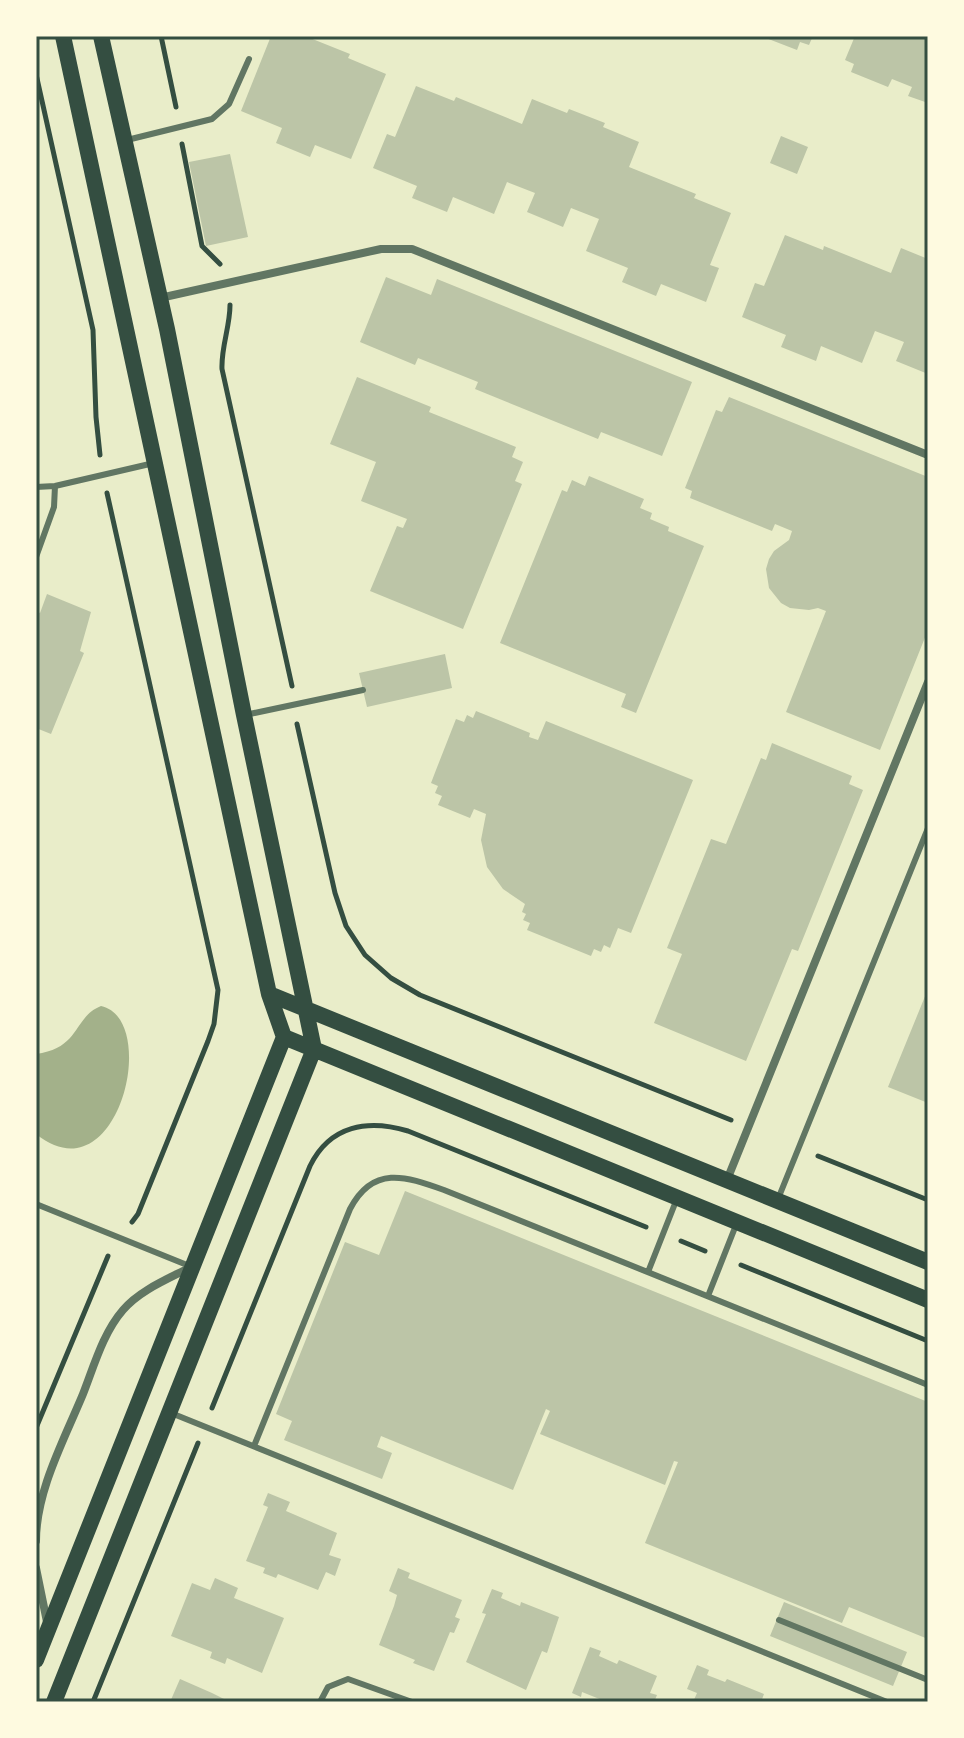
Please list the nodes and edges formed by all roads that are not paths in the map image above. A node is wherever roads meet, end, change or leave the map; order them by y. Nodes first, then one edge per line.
1 (63, 36) edge
2 (101, 36) edge
3 (249, 59) dead end
4 (125, 140) junction
5 (160, 298) junction
6 (928, 455) edge
7 (155, 462) junction
8 (55, 486) junction
9 (36, 487) edge
10 (36, 557) edge
11 (928, 682) edge
12 (363, 690) dead end
13 (244, 715) junction
14 (928, 828) edge
15 (269, 994) junction
16 (304, 1008) junction
17 (284, 1037) junction
18 (314, 1049) junction
19 (727, 1181) junction
20 (677, 1198) junction
21 (777, 1202) junction
22 (36, 1204) edge
23 (738, 1222) junction
24 (928, 1262) edge
25 (192, 1267) junction
26 (648, 1272) junction
27 (708, 1296) junction
28 (928, 1300) edge
29 (928, 1385) edge
30 (170, 1412) junction
31 (254, 1446) junction
32 (36, 1541) edge
33 (36, 1568) edge
34 (779, 1620) dead end
35 (42, 1626) edge
36 (36, 1660) edge
37 (928, 1680) edge
38 (54, 1702) edge
39 (320, 1702) edge
40 (412, 1702) edge
41 (887, 1702) edge

1 - 7 main road
2 - 4 main road
3 - 4 lane
4 - 5 main road
5 - 6 street
5 - 13 main road
7 - 8 lane
7 - 15 main road
8 - 9 lane
8 - 10 lane
11 - 19 street
12 - 13 lane
13 - 16 main road
14 - 21 lane
15 - 16 main road
15 - 17 main road
16 - 18 main road
16 - 19 main road
17 - 18 main road
17 - 25 main road
18 - 20 main road
18 - 30 main road
19 - 21 main road
20 - 23 main road
20 - 26 lane
21 - 24 main road
22 - 25 lane
23 - 27 lane
23 - 28 main road
25 - 32 street
25 - 35 main road
26 - 27 lane
26 - 31 lane
27 - 29 lane
30 - 31 lane
30 - 38 main road
31 - 41 lane
33 - 35 street
34 - 37 lane
35 - 36 main road
39 - 40 lane

